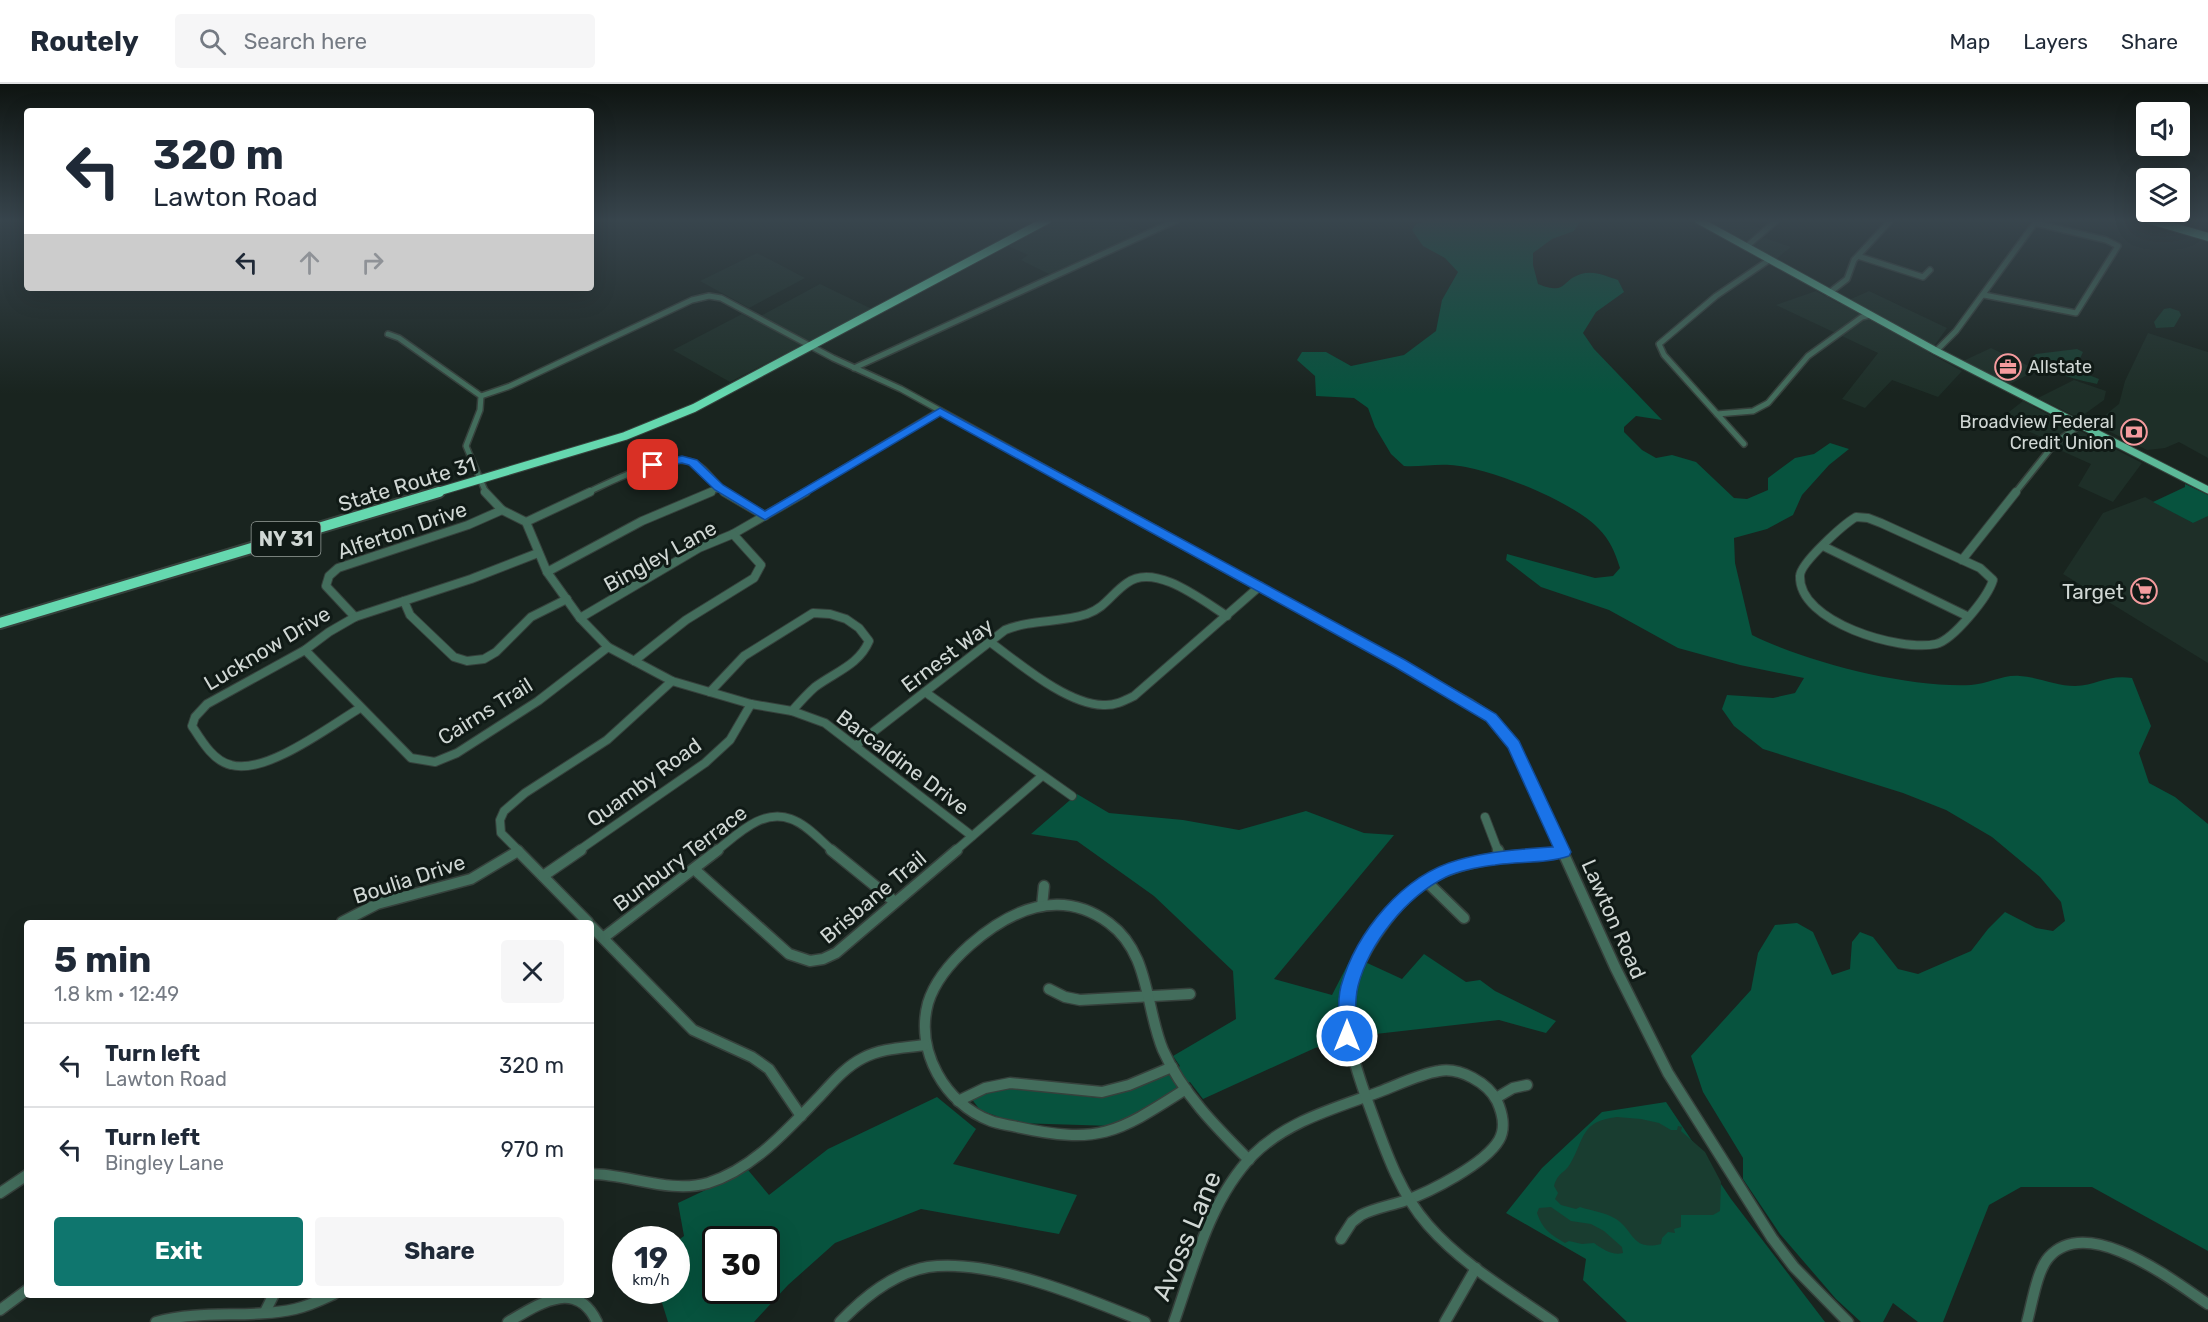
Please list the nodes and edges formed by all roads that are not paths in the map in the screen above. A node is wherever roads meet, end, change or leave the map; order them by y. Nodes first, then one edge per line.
1 (939, 278) edge
2 (1051, 278) edge
3 (1743, 278) edge
4 (1801, 278) edge
5 (1847, 278) edge
6 (1996, 278) edge
7 (2098, 278) edge
8 (1829, 293) junction
9 (1984, 295) junction
10 (1870, 315) junction
11 (388, 334) dead end
12 (811, 346) junction
13 (1936, 351) junction
14 (854, 368) junction
15 (481, 396) junction
16 (940, 411) junction
17 (1716, 414) junction
18 (2080, 425) junction
19 (1744, 444) dead end
20 (480, 481) junction
21 (719, 488) junction
22 (2208, 490) edge
23 (502, 510) junction
24 (765, 516) junction
25 (525, 522) junction
26 (732, 534) junction
27 (1823, 546) junction
28 (538, 553) junction
29 (1962, 560) junction
30 (548, 572) junction
31 (1260, 586) junction
32 (567, 599) junction
33 (404, 601) junction
34 (1227, 615) junction
35 (1967, 616) junction
36 (355, 617) junction
37 (580, 618) junction
38 (0, 624) edge
39 (990, 642) junction
40 (608, 647) junction
41 (305, 650) junction
42 (634, 662) junction
43 (672, 681) junction
44 (710, 692) junction
45 (925, 692) junction
46 (751, 704) junction
47 (360, 708) junction
48 (792, 711) junction
49 (855, 746) junction
50 (1042, 776) junction
51 (1072, 796) dead end
52 (1485, 817) dead end
53 (972, 836) junction
54 (518, 851) junction
55 (1563, 852) junction
56 (1501, 858) junction
57 (694, 868) junction
58 (543, 876) junction
59 (1426, 881) junction
60 (1044, 886) dead end
61 (895, 902) junction
62 (1042, 906) junction
63 (1464, 918) dead end
64 (346, 920) edge
65 (586, 920) edge
66 (594, 929) edge
67 (603, 938) junction
68 (1049, 989) dead end
69 (1190, 994) dead end
70 (1148, 996) junction
71 (926, 1045) junction
72 (1172, 1067) junction
73 (1527, 1085) dead end
74 (1186, 1089) junction
75 (1365, 1097) junction
76 (1496, 1098) junction
77 (958, 1101) junction
78 (801, 1116) junction
79 (1249, 1160) junction
80 (594, 1174) edge
81 (24, 1177) edge
82 (0, 1193) edge
83 (1408, 1199) junction
84 (1341, 1239) dead end
85 (1476, 1268) junction
86 (24, 1292) edge
87 (272, 1298) edge
88 (324, 1298) edge
89 (554, 1298) edge
90 (575, 1298) edge
91 (2208, 1304) edge
92 (0, 1310) edge
93 (266, 1312) junction
94 (156, 1322) edge
95 (508, 1322) edge
96 (597, 1322) edge
97 (840, 1322) edge
98 (1145, 1322) edge
99 (1174, 1322) edge
100 (1445, 1322) edge
101 (1553, 1322) edge
102 (1848, 1322) edge
103 (2026, 1322) edge

1 - 12 highway, NY 31
2 - 14 street
3 - 17 street
4 - 8 main road
5 - 8 street
6 - 9 street
7 - 9 street
8 - 10 main road
9 - 13 street
10 - 13 main road
10 - 17 street
11 - 15 street
12 - 14 street, Lawton Road
12 - 15 street, Lawton Road
12 - 20 highway, State Route 31 / NY 31
13 - 18 main road
14 - 16 street, Lawton Road
15 - 20 street
16 - 24 street, Bingley Lane
16 - 31 street, Lawton Road
17 - 19 street
18 - 22 main road
18 - 29 street
20 - 23 street
20 - 38 highway, State Route 31 / NY 31
21 - 24 street
21 - 25 street
21 - 30 street
23 - 25 street
23 - 36 street, Alferton Drive
24 - 26 street, Bingley Lane
25 - 28 street, Barcaldine Drive
26 - 37 street, Bingley Lane
26 - 42 street
27 - 29 street
27 - 35 street
27 - 35 street
28 - 30 street, Barcaldine Drive
28 - 33 street, Lucknow Drive
29 - 35 street
30 - 32 street, Barcaldine Drive
31 - 34 street
31 - 55 street, Lawton Road
32 - 33 street
32 - 37 street, Barcaldine Drive
33 - 36 street, Lucknow Drive
34 - 39 street, Ernest Way
34 - 39 street
36 - 41 street, Lucknow Drive
37 - 40 street, Barcaldine Drive
39 - 45 street, Ernest Way
40 - 42 street, Barcaldine Drive
40 - 47 street, Cairns Trail
41 - 47 street, Cairns Trail
41 - 47 street, Lucknow Drive
42 - 43 street, Barcaldine Drive
43 - 44 street, Barcaldine Drive
43 - 54 street
44 - 46 street, Barcaldine Drive
44 - 48 street
45 - 49 street, Ernest Way
45 - 50 street
46 - 48 street, Barcaldine Drive
46 - 58 street, Quamby Road
48 - 49 street, Barcaldine Drive
49 - 53 street, Barcaldine Drive
50 - 51 street
50 - 53 street, Brisbane Trail
52 - 56 street
53 - 61 street, Brisbane Trail
54 - 58 street
54 - 64 street, Boulia Drive
55 - 56 street
55 - 102 street, Lawton Road
56 - 59 street
57 - 61 street, Bunbury Terrace
57 - 61 street, Brisbane Trail
57 - 67 street, Bunbury Terrace
58 - 65 street
59 - 63 street
59 - 75 street
60 - 62 street
62 - 70 street
62 - 71 street
66 - 67 street
67 - 78 street
68 - 70 street
69 - 70 street
70 - 72 street
71 - 77 street
71 - 78 street
72 - 74 street
72 - 77 street
73 - 76 street
74 - 77 street
74 - 79 street
75 - 76 street, Avoss Lane
75 - 79 street, Avoss Lane
75 - 83 street
76 - 83 street
78 - 80 street
79 - 99 street, Avoss Lane
81 - 82 street
83 - 84 street
83 - 85 street
85 - 100 street
85 - 101 street
86 - 92 street
87 - 93 street
88 - 93 street
89 - 95 street
90 - 96 street
91 - 103 street
93 - 94 street
97 - 98 street

